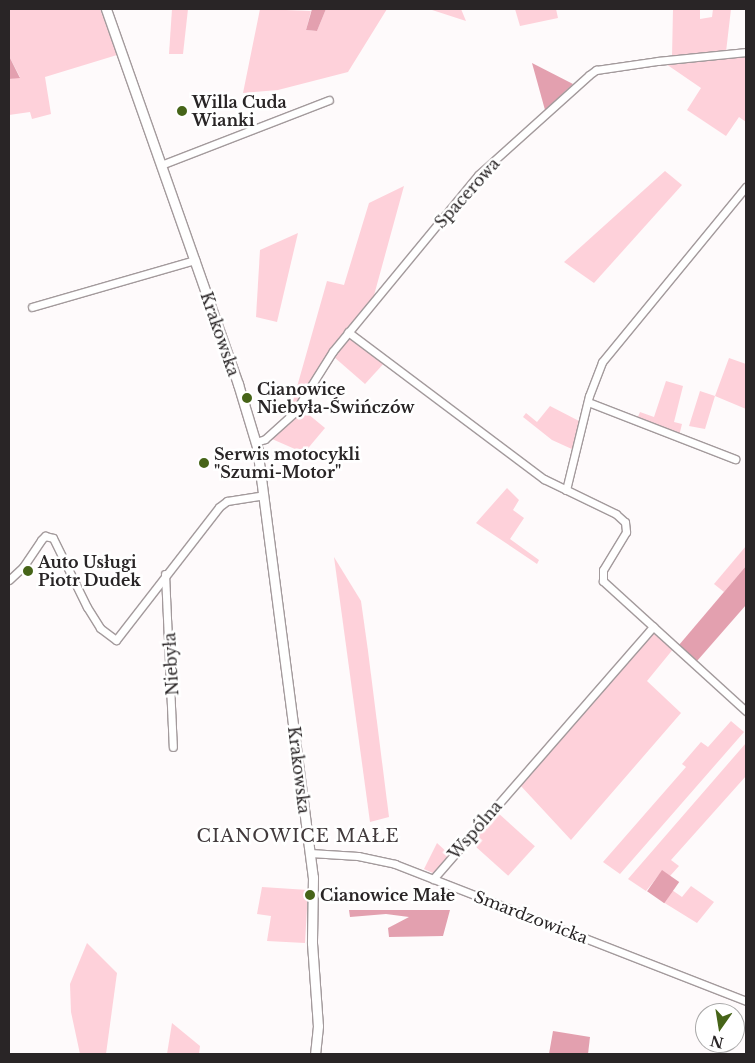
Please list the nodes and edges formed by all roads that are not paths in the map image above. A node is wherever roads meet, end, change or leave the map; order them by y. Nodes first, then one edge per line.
1 (106, 9) edge
2 (746, 52) edge
3 (329, 100) dead end
4 (161, 165) junction
5 (746, 187) edge
6 (194, 260) junction
7 (32, 307) dead end
8 (348, 332) junction
9 (588, 402) junction
10 (256, 442) junction
11 (735, 459) dead end
12 (566, 490) junction
13 (264, 495) junction
14 (166, 577) junction
15 (9, 580) edge
16 (654, 626) junction
17 (746, 711) edge
18 (173, 747) dead end
19 (310, 853) junction
20 (433, 879) junction
21 (746, 1001) edge
22 (315, 1054) edge

1 - 4 main road, Krakowska
2 - 8 street, Spacerowa
3 - 4 street
4 - 6 main road, Krakowska
5 - 9 street
6 - 7 street
6 - 10 main road, Krakowska
8 - 10 street, Spacerowa
8 - 12 street
9 - 11 street
9 - 12 street
10 - 13 main road, Krakowska
12 - 16 street
13 - 14 street
13 - 19 main road, Krakowska
14 - 15 street
14 - 18 street, Niebyła
16 - 17 street
16 - 20 street, Wspólna
19 - 20 street, Smardzowicka
19 - 22 main road, Krakowska
20 - 21 street, Smardzowicka

